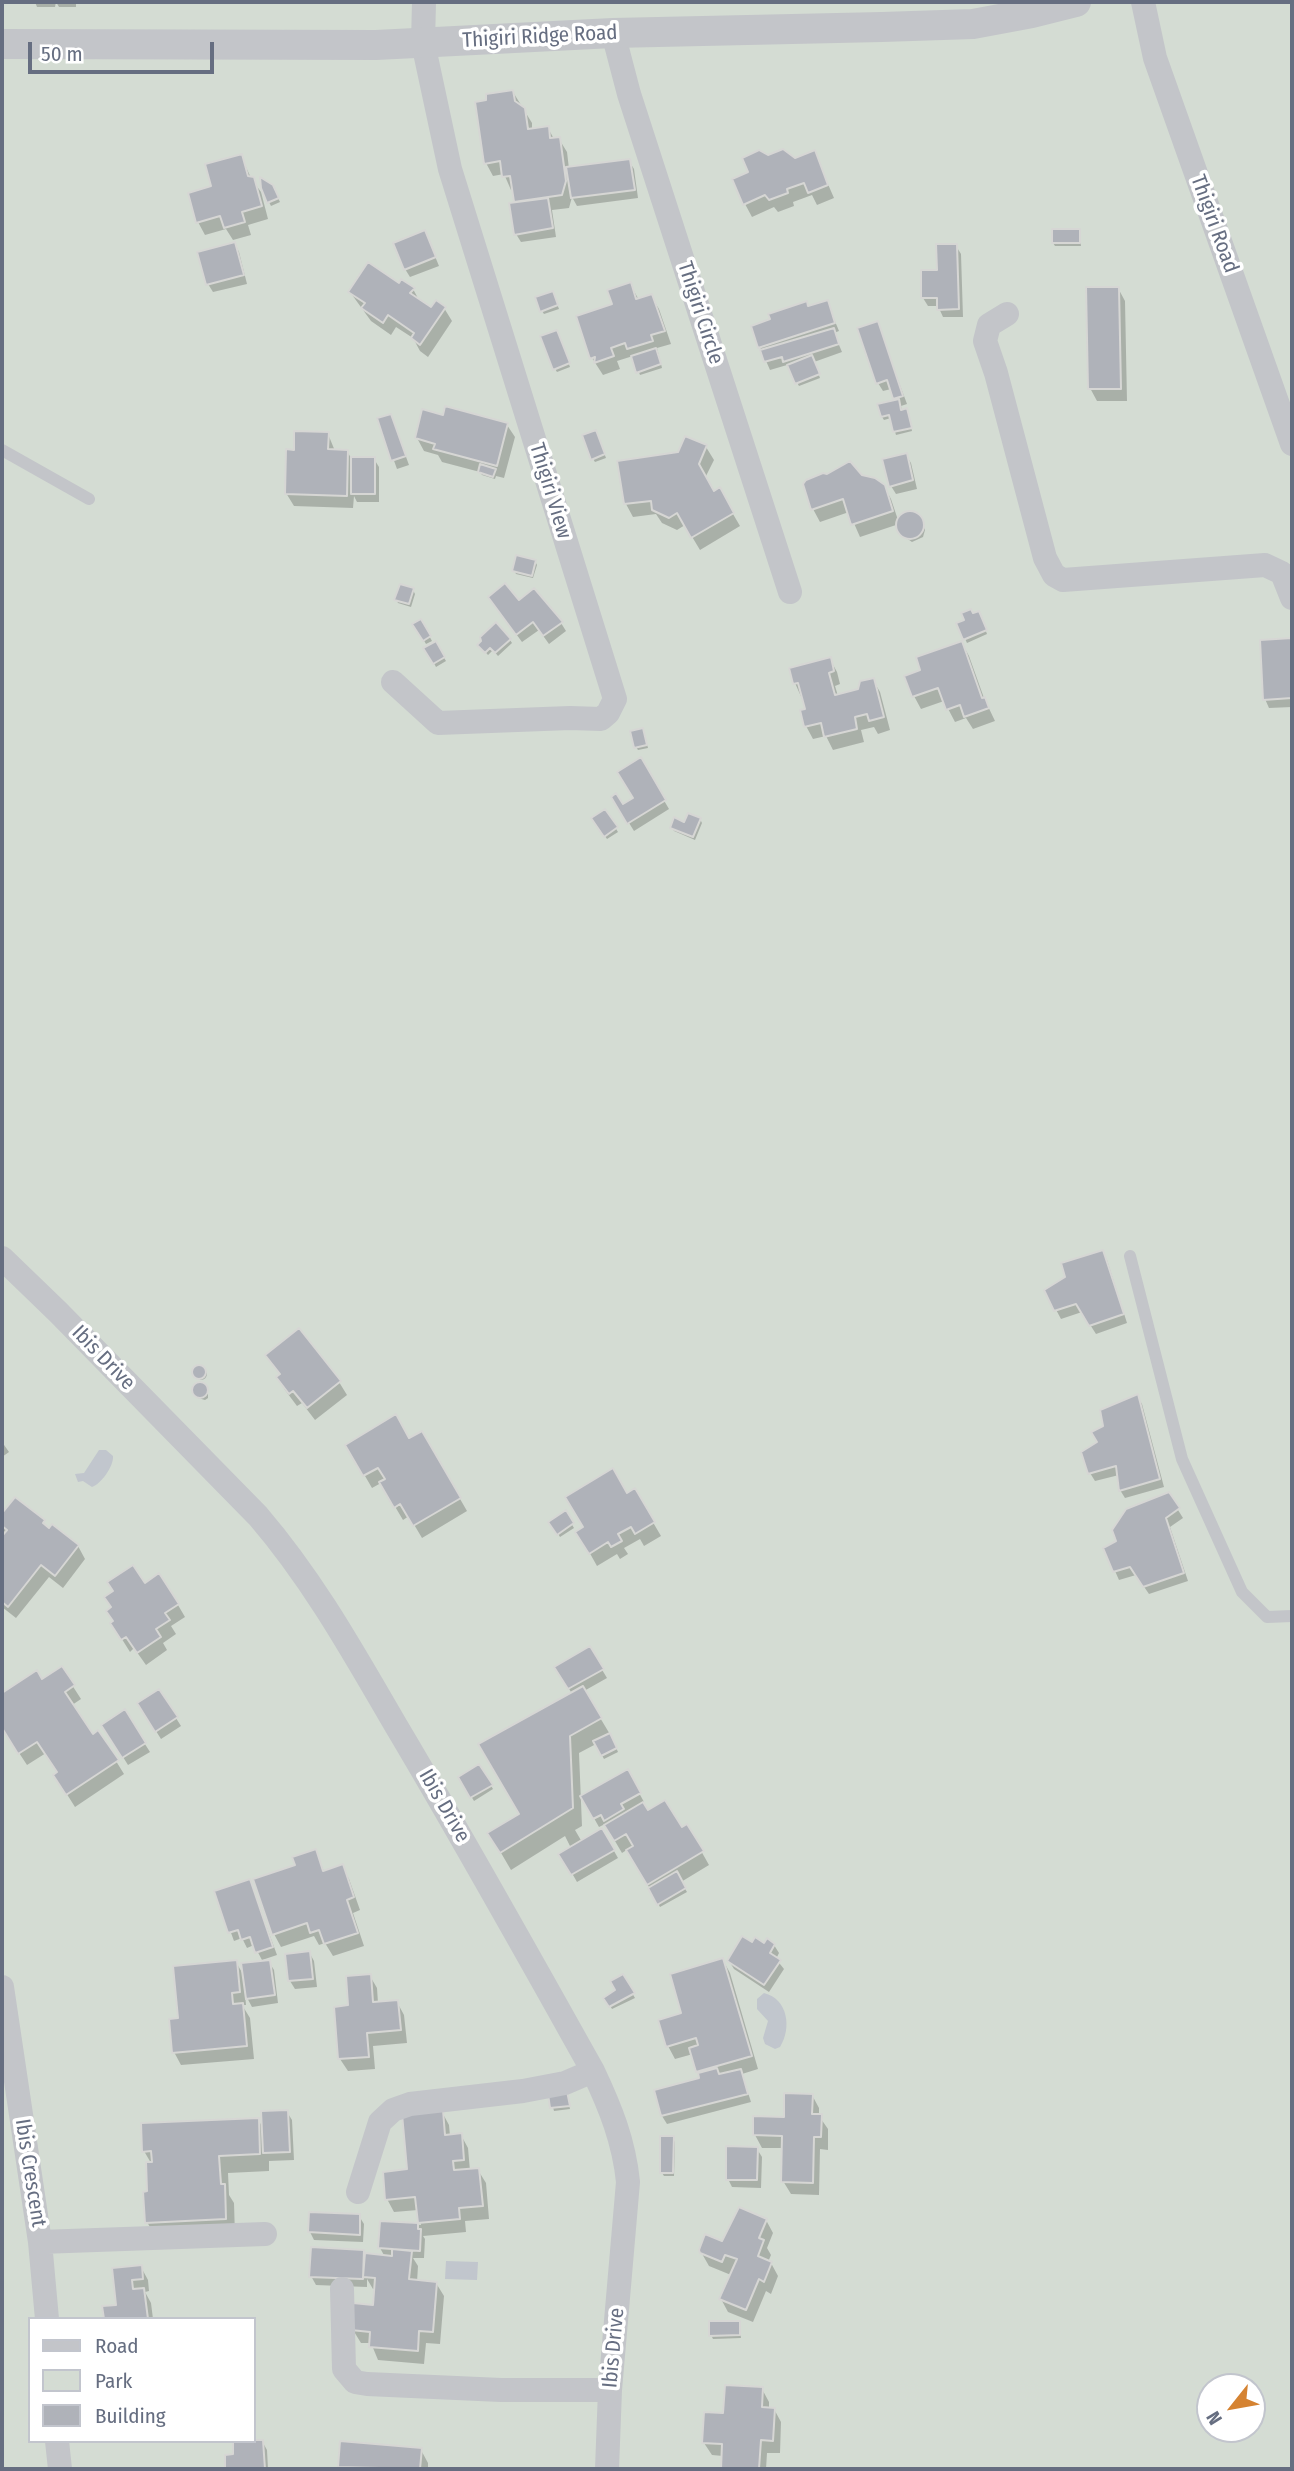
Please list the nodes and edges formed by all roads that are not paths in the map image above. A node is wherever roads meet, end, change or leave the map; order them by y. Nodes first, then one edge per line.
1 (424, 2) edge
2 (1076, 2) edge
3 (1143, 2) edge
4 (613, 33) junction
5 (423, 43) junction
6 (2, 44) edge
7 (1007, 314) dead end
8 (1292, 444) edge
9 (2, 450) edge
10 (89, 499) dead end
11 (790, 592) dead end
12 (1292, 598) edge
13 (393, 682) dead end
14 (1130, 1256) dead end
15 (2, 1258) edge
16 (1292, 1616) edge
17 (2, 1987) edge
18 (593, 2071) junction
19 (358, 2192) dead end
20 (265, 2234) dead end
21 (40, 2242) junction
22 (342, 2289) dead end
23 (47, 2317) edge
24 (610, 2390) junction
25 (57, 2443) edge
26 (60, 2469) edge
27 (607, 2469) edge

1 - 5 street
2 - 4 street, Thigiri Ridge Road
3 - 8 street, Thigiri Road
4 - 5 street, Thigiri Ridge Road
4 - 11 street, Thigiri Circle
5 - 6 street, Thigiri Ridge Road
5 - 13 street, Thigiri View
7 - 12 street
9 - 10 lane
14 - 16 lane
15 - 18 street, Ibis Drive
17 - 21 street, Ibis Crescent
18 - 19 street
18 - 24 street, Ibis Drive
20 - 21 street
21 - 23 street, Ibis Crescent
22 - 24 street
24 - 27 street, Ibis Drive
25 - 26 street

